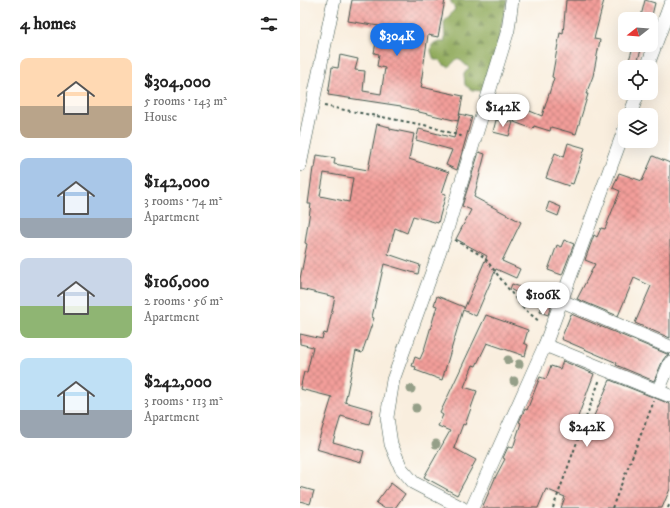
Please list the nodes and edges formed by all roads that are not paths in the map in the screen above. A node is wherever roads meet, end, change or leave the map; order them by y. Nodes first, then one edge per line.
1 (334, 0) edge
2 (512, 0) edge
3 (670, 5) edge
4 (650, 60) edge
5 (618, 147) edge
6 (300, 165) edge
7 (562, 301) junction
8 (545, 346) junction
9 (670, 347) edge
10 (670, 362) edge
11 (664, 393) edge
12 (462, 508) edge
13 (472, 508) edge

1 - 6 street
2 - 12 street
3 - 4 street
5 - 7 street
7 - 8 street
7 - 9 street
8 - 11 street
8 - 13 street
10 - 11 street

